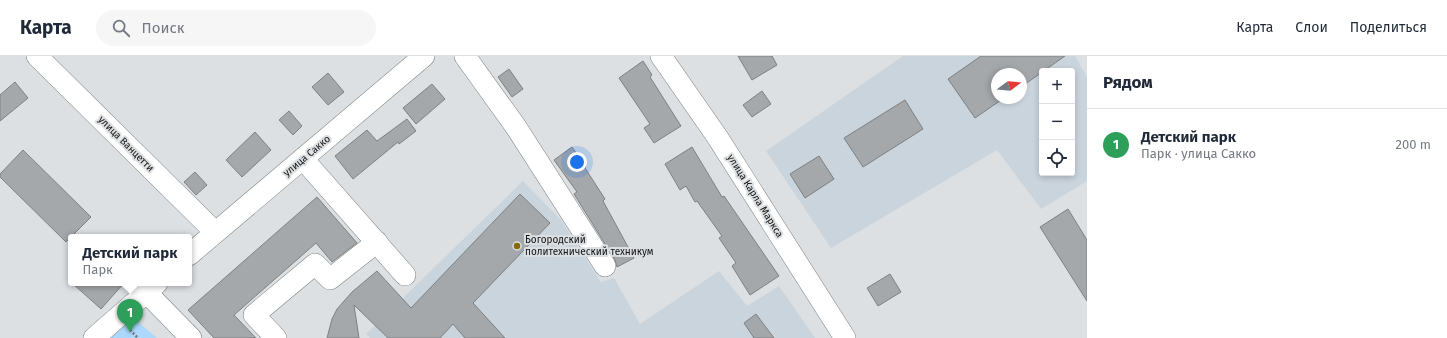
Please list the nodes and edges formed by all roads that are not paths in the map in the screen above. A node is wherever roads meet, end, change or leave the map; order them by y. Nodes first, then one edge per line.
1 (37, 56) edge
2 (424, 56) edge
3 (465, 56) edge
4 (661, 56) edge
5 (303, 159) junction
6 (215, 232) junction
7 (377, 242) junction
8 (192, 252) edge
9 (605, 266) dead end
10 (405, 275) dead end
11 (152, 288) edge
12 (94, 338) edge
13 (191, 338) edge
14 (276, 338) edge
15 (845, 338) edge

1 - 6 street, улица Ванцетти
2 - 5 street, улица Сакко
3 - 9 street
4 - 15 street, улица Карла Маркса
5 - 6 street, улица Сакко
5 - 7 street
6 - 8 street, улица Сакко
7 - 10 street
7 - 14 street
11 - 12 street
11 - 13 street

